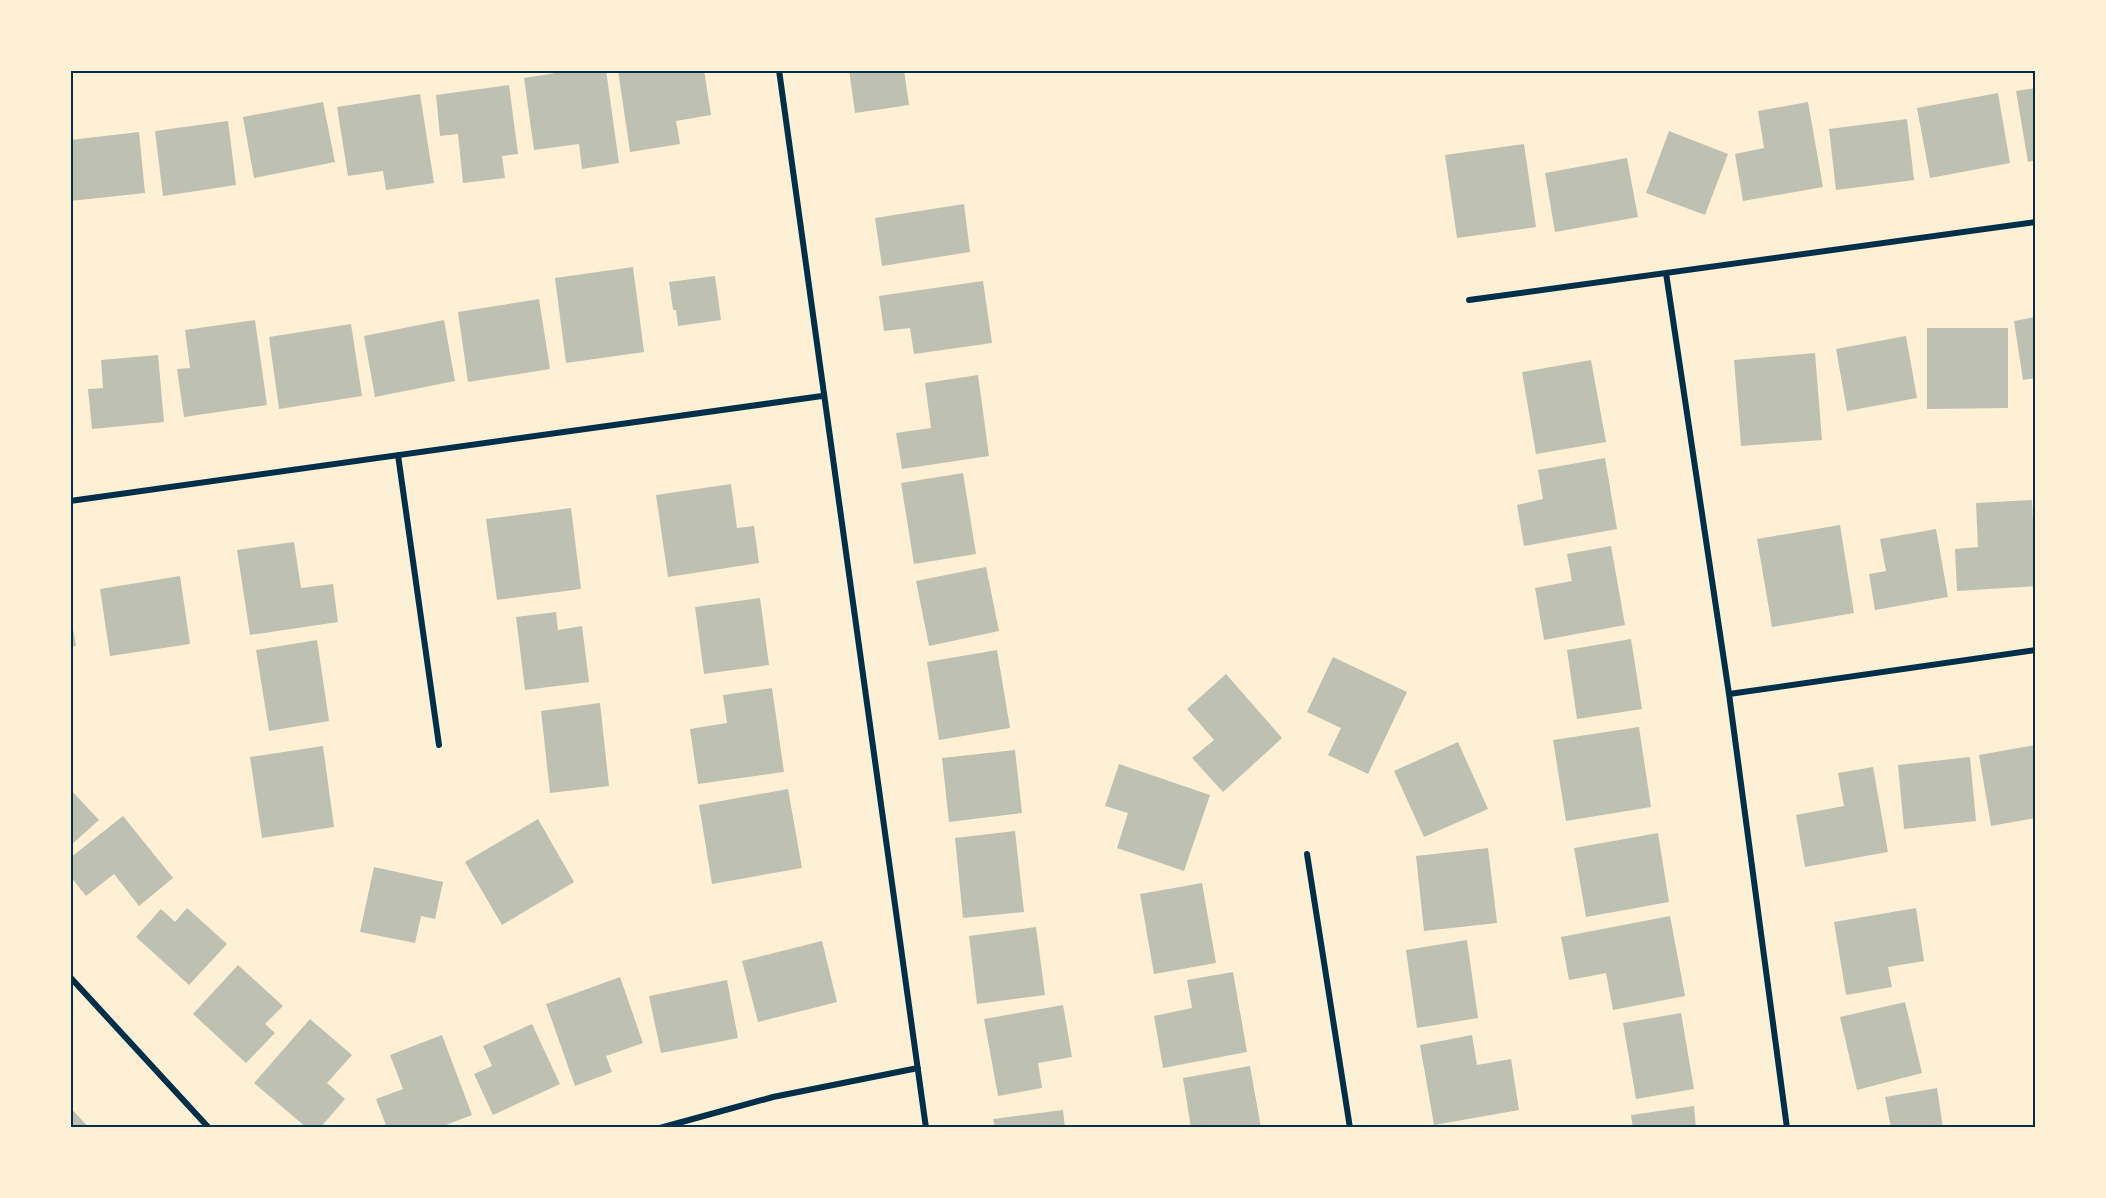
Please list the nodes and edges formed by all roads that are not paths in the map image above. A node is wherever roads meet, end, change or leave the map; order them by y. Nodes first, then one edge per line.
1 (779, 70) edge
2 (2036, 222) edge
3 (1666, 273) junction
4 (1468, 300) dead end
5 (822, 396) junction
6 (398, 455) junction
7 (70, 501) edge
8 (2036, 650) edge
9 (1729, 694) junction
10 (439, 745) dead end
11 (1307, 854) dead end
12 (70, 977) edge
13 (918, 1068) junction
14 (208, 1128) edge
15 (660, 1128) edge
16 (926, 1128) edge
17 (1350, 1128) edge
18 (1787, 1128) edge

1 - 5 street
2 - 3 street
3 - 4 street
3 - 9 street
5 - 6 street
5 - 13 street
6 - 7 street
6 - 10 street
8 - 9 street
9 - 18 street
11 - 17 street
12 - 14 street
13 - 15 street
13 - 16 street

